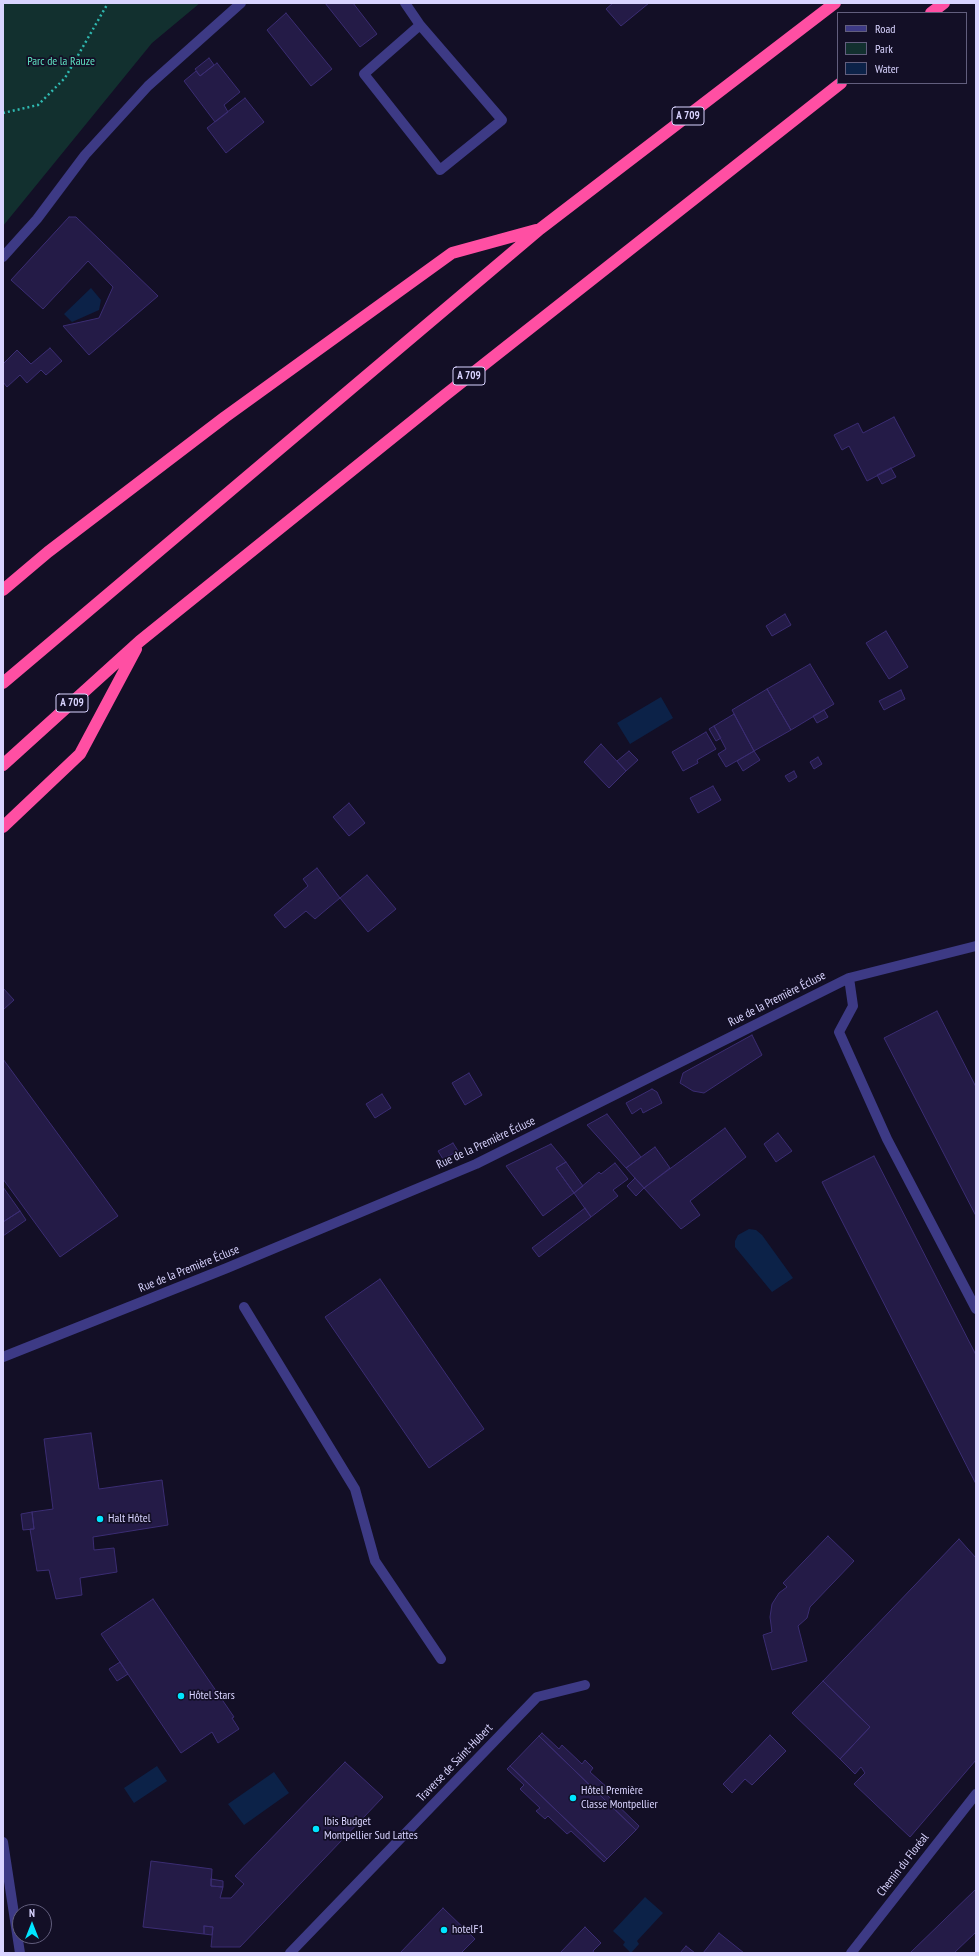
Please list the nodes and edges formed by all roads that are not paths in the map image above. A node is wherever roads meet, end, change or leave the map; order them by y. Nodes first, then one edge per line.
1 (241, 3) edge
2 (405, 3) edge
3 (835, 3) edge
4 (944, 3) edge
5 (932, 12) edge
6 (420, 25) junction
7 (840, 84) edge
8 (540, 229) junction
9 (3, 257) edge
10 (3, 590) edge
11 (140, 641) junction
12 (3, 683) edge
13 (3, 765) edge
14 (3, 827) edge
15 (976, 946) edge
16 (848, 978) junction
17 (244, 1307) dead end
18 (976, 1309) edge
19 (3, 1357) edge
20 (441, 1659) dead end
21 (585, 1685) dead end
22 (976, 1794) edge
23 (3, 1842) edge
24 (20, 1953) edge
25 (290, 1953) edge
26 (851, 1953) edge

1 - 9 street
2 - 6 street
3 - 8 highway, A 709
4 - 5 highway
6 - 6 street
7 - 11 highway, A 709
8 - 10 highway
8 - 12 highway, A 709
11 - 13 highway, A 709
11 - 14 highway
15 - 16 street, Rue de la Première Écluse
16 - 18 street
16 - 19 street, Rue de la Première Écluse
17 - 20 street
21 - 25 street, Traverse de Saint-Hubert
22 - 26 street, Chemin du Floréal
23 - 24 street

